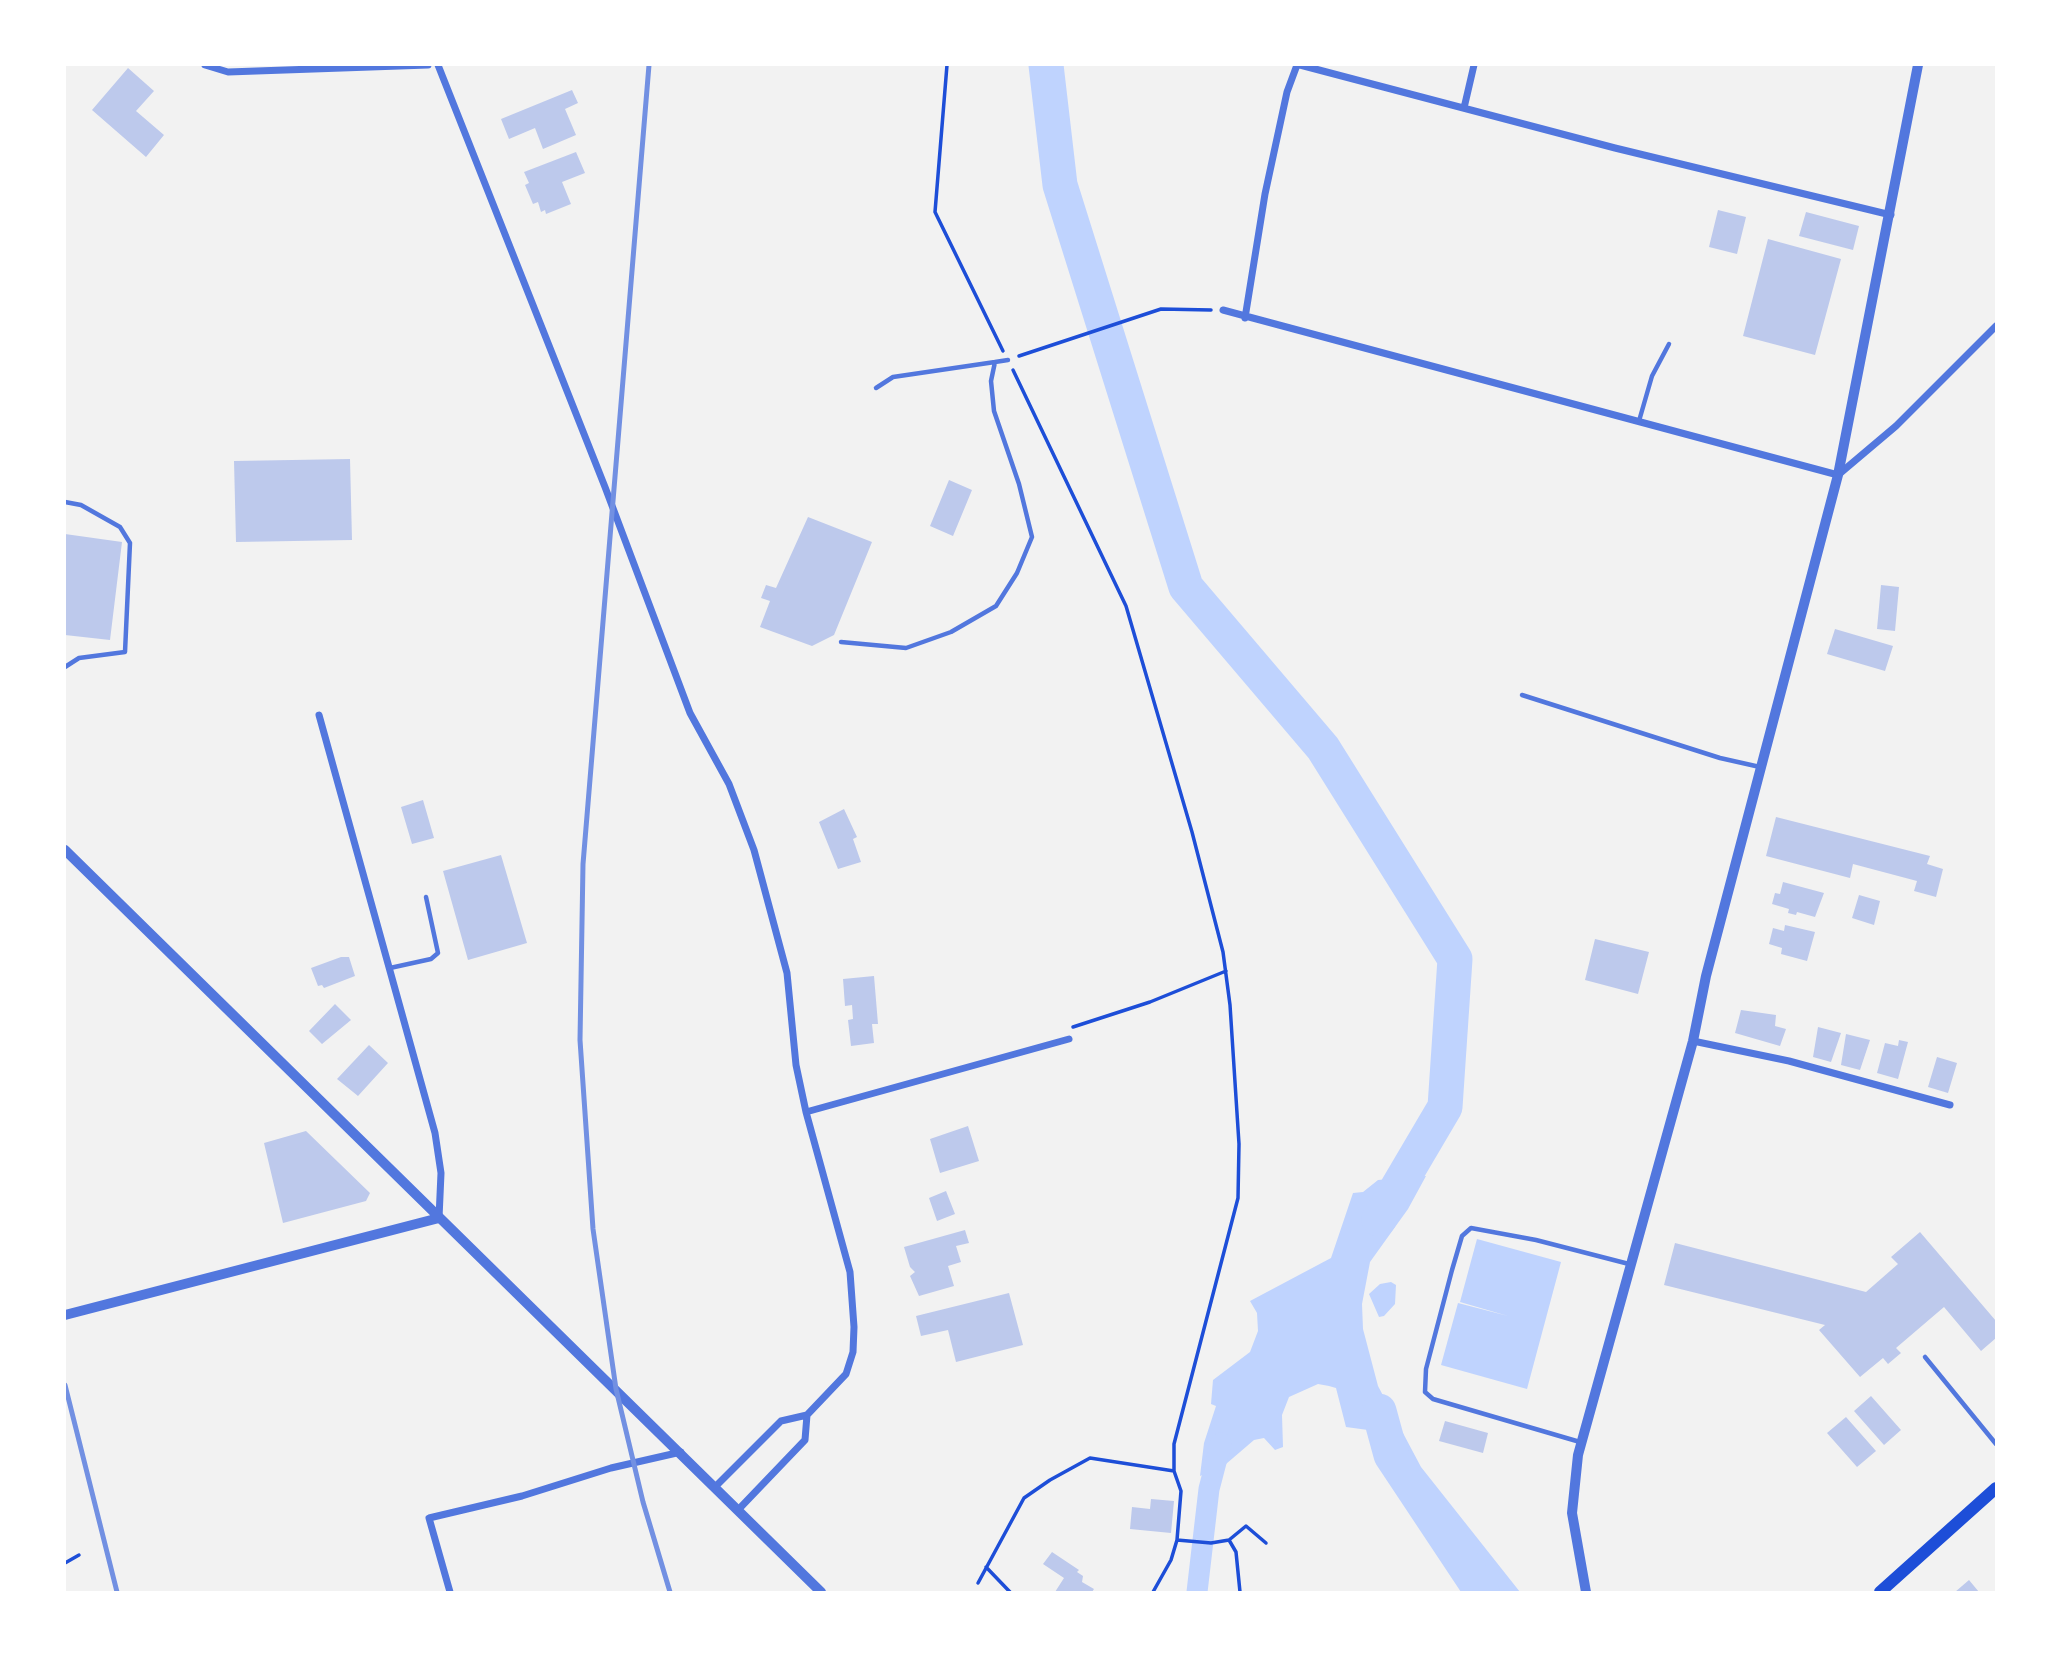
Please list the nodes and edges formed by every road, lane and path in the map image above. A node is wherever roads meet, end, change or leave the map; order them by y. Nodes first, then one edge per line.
1 (205, 65) edge
2 (428, 65) edge
3 (438, 65) edge
4 (947, 65) edge
5 (1298, 65) edge
6 (1474, 65) edge
7 (1919, 65) edge
8 (1464, 108) junction
9 (1891, 215) junction
10 (1223, 310) joint
11 (1245, 318) junction
12 (1996, 326) edge
13 (1669, 344) dead end
14 (1008, 360) junction
15 (995, 362) junction
16 (876, 388) dead end
17 (1639, 422) junction
18 (1838, 475) junction
19 (65, 502) edge
20 (841, 642) dead end
21 (65, 667) edge
22 (1522, 695) dead end
23 (319, 715) dead end
24 (1760, 767) junction
25 (65, 850) edge
26 (426, 897) dead end
27 (389, 968) junction
28 (1226, 971) junction
29 (1069, 1039) joint
30 (1693, 1041) junction
31 (1951, 1105) dead end
32 (806, 1112) junction
33 (439, 1219) junction
34 (1630, 1264) junction
35 (65, 1315) edge
36 (1925, 1357) dead end
37 (807, 1415) junction
38 (1582, 1442) junction
39 (1996, 1444) edge
40 (681, 1452) junction
41 (1174, 1471) junction
42 (715, 1487) junction
43 (1996, 1488) edge
44 (738, 1510) junction
45 (1177, 1540) junction
46 (1229, 1540) junction
47 (1266, 1543) dead end
48 (79, 1555) dead end
49 (65, 1563) edge
50 (986, 1567) junction
51 (978, 1583) dead end
52 (450, 1592) edge
53 (821, 1592) edge
54 (1010, 1592) edge
55 (1153, 1592) edge
56 (1240, 1592) edge
57 (1587, 1592) edge
58 (1880, 1592) edge

1 - 2 street
3 - 32 street
4 - 14 path
5 - 8 street
5 - 11 street
6 - 8 street
7 - 9 street
8 - 9 street
9 - 18 street
10 - 11 street
10 - 14 path
11 - 17 street
12 - 18 street
13 - 17 lane
14 - 15 lane
14 - 28 path
15 - 16 lane
15 - 20 lane
17 - 18 street
18 - 24 street
19 - 21 lane
22 - 24 lane
23 - 27 street
24 - 30 street
25 - 33 street
26 - 27 lane
27 - 33 street
28 - 29 path
28 - 41 path
29 - 32 street
30 - 31 street
30 - 34 street
32 - 37 street
33 - 35 street
33 - 40 street
34 - 38 street
34 - 38 lane
36 - 39 lane
37 - 42 street
37 - 44 street
38 - 57 street
40 - 42 street
40 - 52 street
41 - 45 path
41 - 50 path
42 - 44 street
43 - 58 main road
44 - 53 street
45 - 46 path
45 - 55 path
46 - 47 path
46 - 56 path
48 - 49 path
50 - 51 path
50 - 54 path

